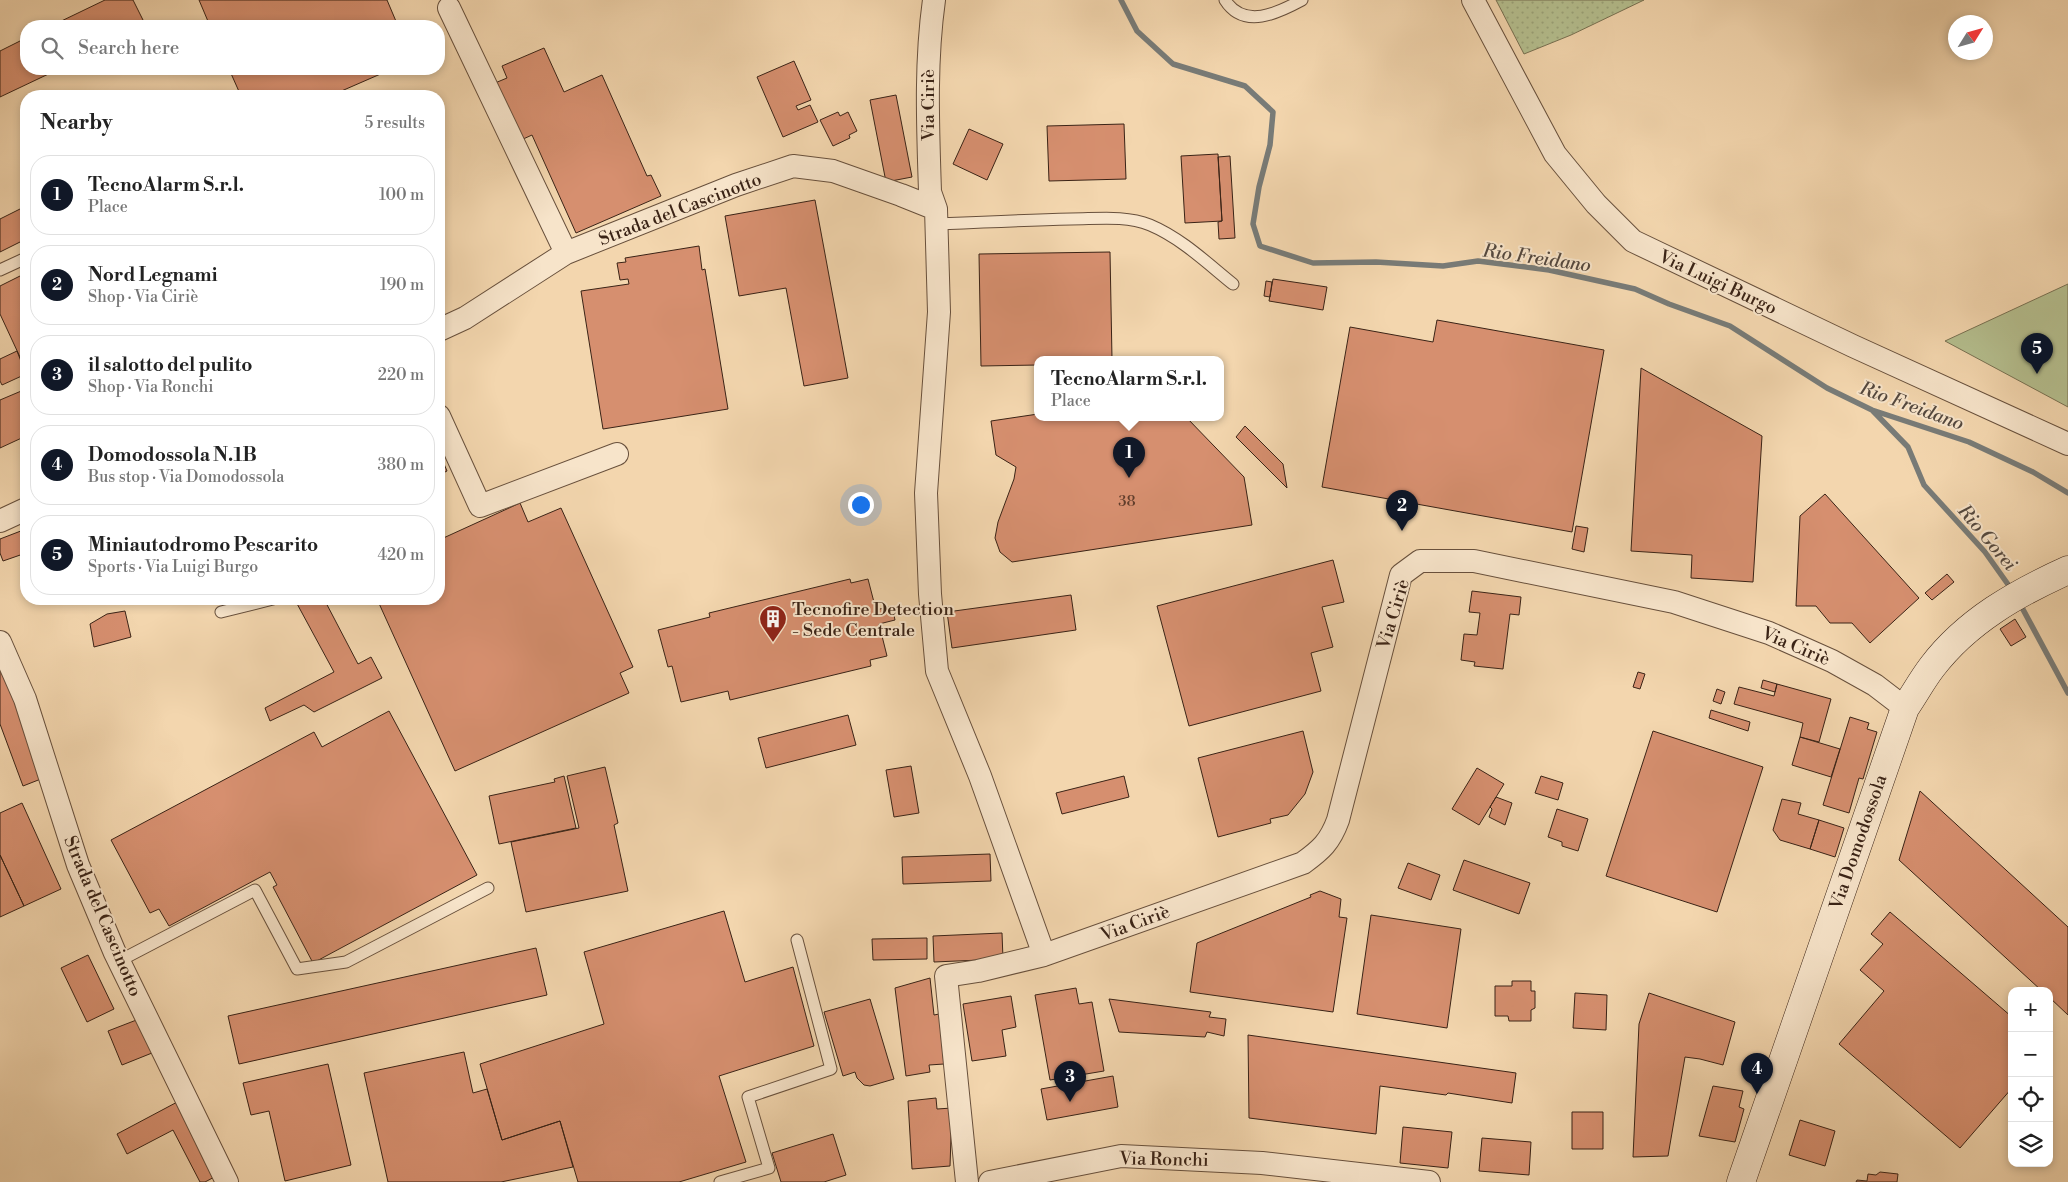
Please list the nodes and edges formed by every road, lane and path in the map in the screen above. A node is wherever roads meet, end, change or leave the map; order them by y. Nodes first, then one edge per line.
1 (934, 0) edge
2 (1225, 0) edge
3 (1302, 0) edge
4 (1473, 0) edge
5 (449, 8) dead end
6 (937, 217) junction
7 (566, 253) junction
8 (20, 261) edge
9 (0, 270) edge
10 (1233, 284) dead end
11 (445, 327) edge
12 (445, 429) edge
13 (2068, 444) edge
14 (617, 454) dead end
15 (20, 512) edge
16 (0, 521) edge
17 (2068, 570) edge
18 (249, 605) edge
19 (221, 612) dead end
20 (0, 642) edge
21 (1905, 708) junction
22 (488, 888) dead end
23 (797, 940) dead end
24 (1044, 955) junction
25 (119, 961) junction
26 (227, 1182) edge
27 (720, 1182) edge
28 (967, 1182) edge
29 (990, 1182) edge
30 (1428, 1182) edge
31 (1741, 1182) edge

1 - 6 street, Via Ciriè
2 - 3 lane
4 - 13 street, Via Luigi Burgo
5 - 7 street
6 - 7 street, Strada del Cascinotto
6 - 10 lane
6 - 24 street, Via Ciriè
7 - 11 street, Strada del Cascinotto
8 - 9 lane
12 - 14 street
15 - 16 street
17 - 21 street, Via Domodossola
18 - 19 lane
20 - 25 street, Strada del Cascinotto
21 - 24 street, Via Ciriè
21 - 31 street, Via Domodossola
22 - 25 lane
23 - 27 lane
24 - 28 street, Via Ciriè
25 - 26 street, Strada del Cascinotto
29 - 30 street, Via Ronchi

